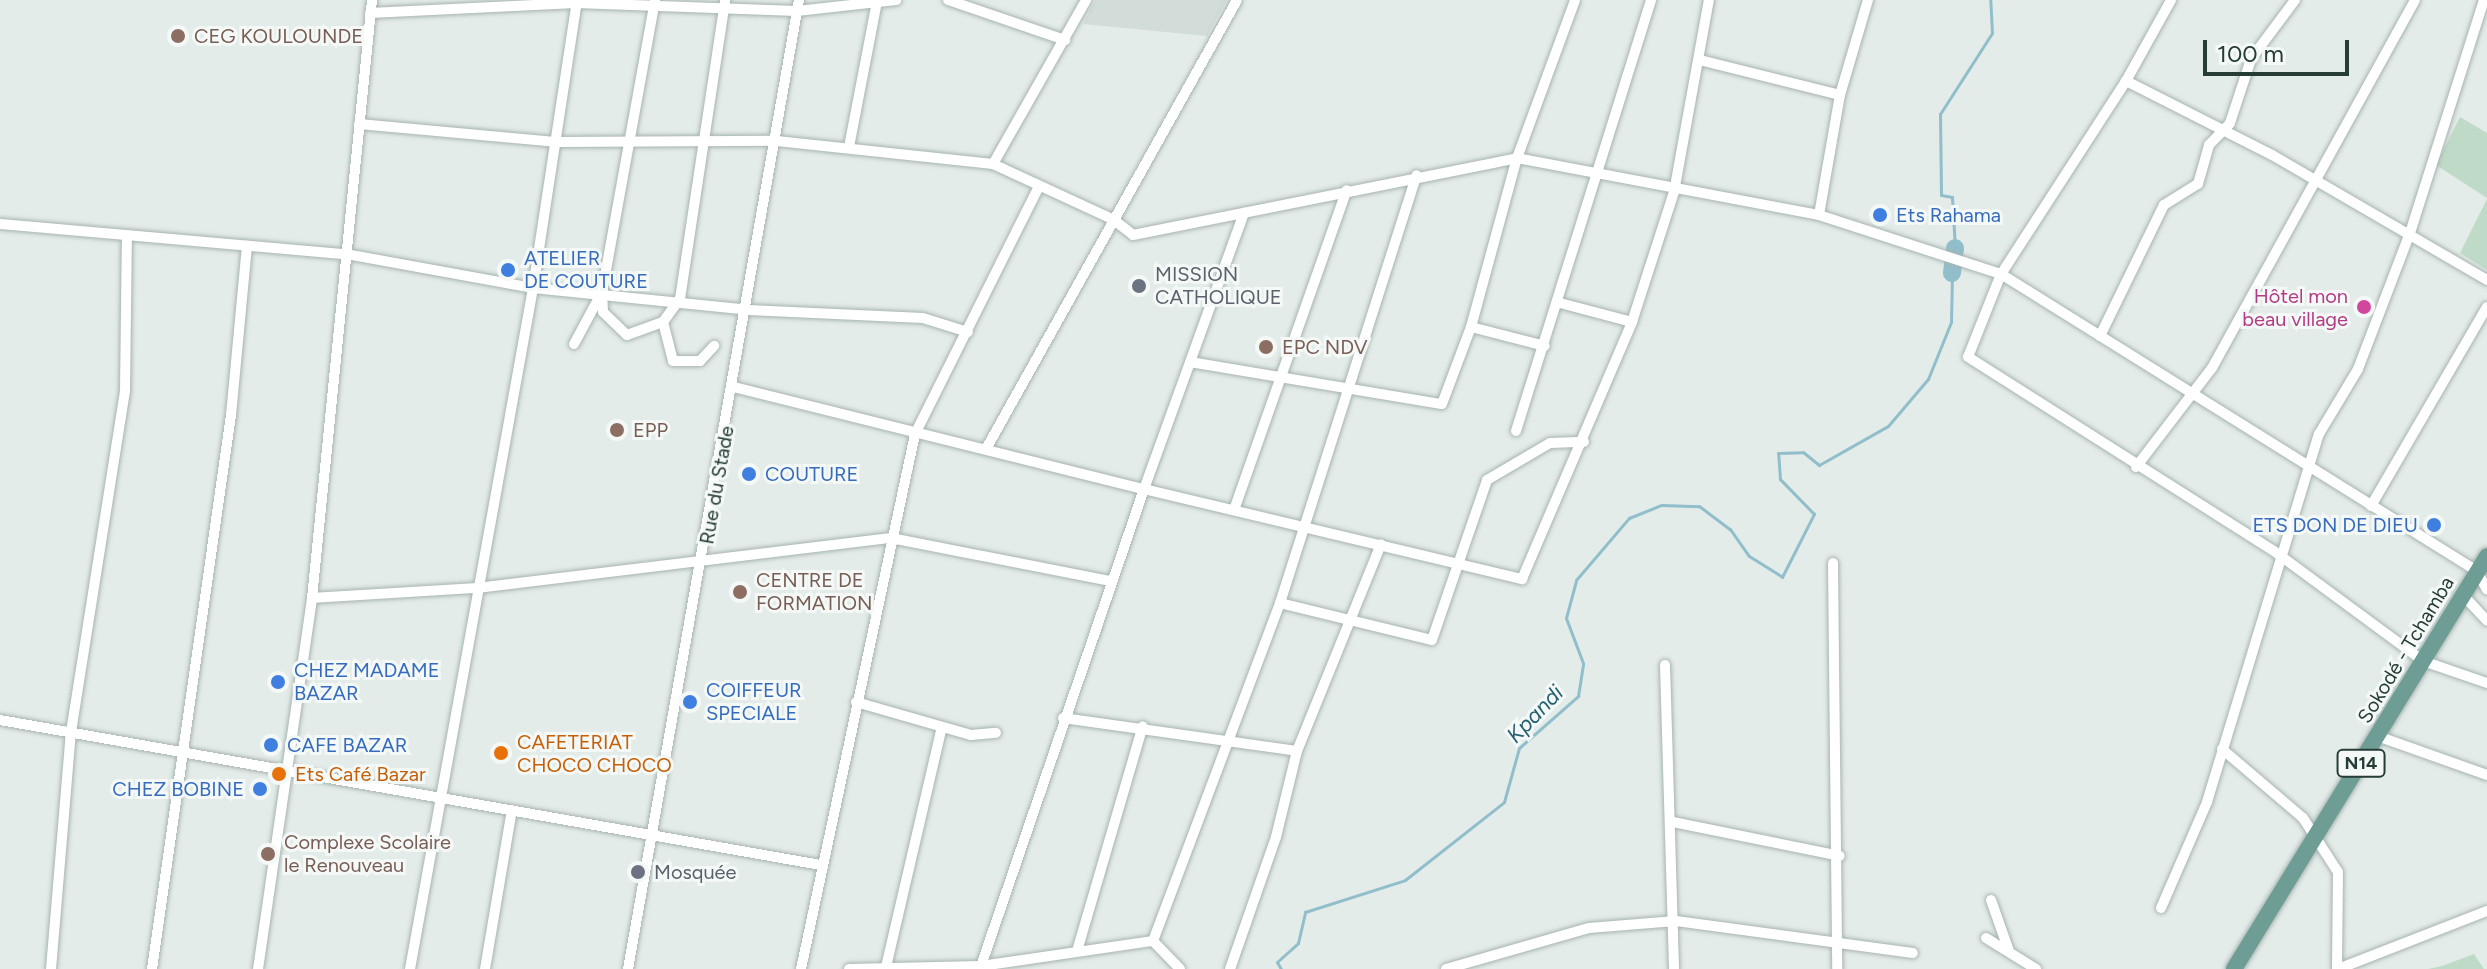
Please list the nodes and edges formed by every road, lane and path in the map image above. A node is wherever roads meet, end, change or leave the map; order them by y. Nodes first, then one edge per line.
1 (372, 0) edge
2 (896, 0) edge
3 (948, 0) edge
4 (1086, 0) edge
5 (1237, 0) edge
6 (1575, 0) edge
7 (1651, 0) edge
8 (1709, 0) edge
9 (1868, 0) edge
10 (2171, 0) edge
11 (2295, 0) edge
12 (2415, 0) edge
13 (2484, 0) edge
14 (577, 2) edge
15 (654, 4) edge
16 (450, 5) edge
17 (724, 5) edge
18 (798, 6) edge
19 (876, 7) junction
20 (370, 13) junction
21 (1065, 40) junction
22 (1700, 60) junction
23 (2126, 81) junction
24 (1840, 95) junction
25 (359, 124) junction
26 (2225, 131) junction
27 (703, 139) junction
28 (628, 140) junction
29 (777, 141) junction
30 (555, 142) junction
31 (849, 147) junction
32 (1517, 158) junction
33 (993, 164) junction
34 (1417, 175) junction
35 (1600, 176) junction
36 (2315, 181) junction
37 (1039, 186) junction
38 (1347, 190) junction
39 (1674, 192) junction
40 (1244, 213) junction
41 (1819, 215) junction
42 (1114, 220) junction
43 (0, 224) edge
44 (2410, 233) junction
45 (127, 235) junction
46 (247, 246) junction
47 (346, 254) junction
48 (2001, 274) junction
49 (2487, 280) edge
50 (533, 288) junction
51 (602, 292) junction
52 (680, 299) junction
53 (1560, 303) junction
54 (2487, 307) edge
55 (748, 310) junction
56 (663, 322) junction
57 (1632, 322) junction
58 (1471, 327) junction
59 (968, 332) junction
60 (2100, 336) junction
61 (574, 344) dead end
62 (714, 346) dead end
63 (1545, 346) junction
64 (1190, 362) junction
65 (1282, 382) junction
66 (734, 387) junction
67 (1352, 393) junction
68 (2186, 394) junction
69 (1516, 431) dead end
70 (915, 434) junction
71 (1584, 442) junction
72 (986, 449) junction
73 (2136, 467) junction
74 (2308, 467) junction
75 (1144, 489) junction
76 (2371, 506) junction
77 (1234, 510) junction
78 (1300, 526) junction
79 (891, 538) junction
80 (1381, 544) junction
81 (2278, 554) junction
82 (2487, 556) edge
83 (703, 560) junction
84 (1457, 563) junction
85 (1833, 563) dead end
86 (2477, 571) junction
87 (1111, 581) junction
88 (477, 588) junction
89 (2487, 590) edge
90 (2463, 595) junction
91 (312, 598) junction
92 (1280, 603) junction
93 (1352, 621) junction
94 (2487, 621) edge
95 (2423, 661) junction
96 (1665, 665) dead end
97 (2487, 683) edge
98 (856, 702) junction
99 (1063, 718) junction
100 (0, 720) edge
101 (1143, 726) junction
102 (942, 727) junction
103 (71, 732) junction
104 (996, 733) dead end
105 (2377, 736) junction
106 (1223, 745) junction
107 (2222, 749) junction
108 (180, 750) junction
109 (1297, 751) junction
110 (287, 766) junction
111 (2487, 775) edge
112 (438, 798) junction
113 (512, 810) junction
114 (1673, 822) junction
115 (653, 832) junction
116 (2316, 835) junction
117 (1840, 856) junction
118 (821, 865) junction
119 (1991, 900) dead end
120 (2161, 908) dead end
121 (2487, 911) edge
122 (1676, 921) junction
123 (1986, 938) dead end
124 (1153, 941) junction
125 (1837, 946) junction
126 (1077, 951) junction
127 (2009, 951) junction
128 (1913, 953) dead end
129 (981, 966) junction
130 (886, 967) junction
131 (51, 969) edge
132 (152, 969) edge
133 (258, 969) edge
134 (410, 969) edge
135 (485, 969) edge
136 (628, 969) edge
137 (801, 969) edge
138 (849, 969) edge
139 (1180, 969) edge
140 (1230, 969) edge
141 (1446, 969) edge
142 (1674, 969) edge
143 (1837, 969) edge
144 (2036, 969) edge
145 (2234, 969) edge
146 (2337, 969) edge

1 - 20 street
2 - 19 street
3 - 21 street
4 - 21 street
5 - 42 street
6 - 32 street
7 - 35 street
8 - 22 street
9 - 24 street
10 - 23 street
11 - 26 street
12 - 36 street
13 - 44 street
14 - 15 street
14 - 16 street
14 - 30 street
15 - 17 street
15 - 28 street
16 - 20 street
17 - 18 street
17 - 27 street
18 - 19 street
18 - 29 street, Rue du Stade
19 - 31 street
20 - 25 street
21 - 33 street
22 - 24 street
22 - 39 street
23 - 26 street
23 - 48 street
24 - 41 street
25 - 30 street
25 - 47 street
26 - 36 street
26 - 60 street
27 - 28 street
27 - 29 street
27 - 52 street
28 - 30 street
28 - 51 street
29 - 31 street
29 - 55 street, Rue du Stade
30 - 50 street
31 - 33 street
32 - 34 street
32 - 35 street
32 - 58 street
33 - 37 street
34 - 38 street
34 - 67 street
35 - 39 street
35 - 53 street
36 - 44 street
36 - 68 street
37 - 42 street
37 - 59 street
38 - 40 street
38 - 65 street
39 - 41 street
39 - 57 street
40 - 42 street
40 - 64 street
41 - 48 street
42 - 72 street
43 - 45 street
44 - 49 street
44 - 74 street
45 - 46 street
45 - 103 street
46 - 47 street
46 - 108 street
47 - 50 street
47 - 91 street
48 - 60 street
48 - 73 street
50 - 51 street
50 - 88 street
51 - 52 street
51 - 56 street
51 - 61 street
52 - 55 street
52 - 56 street
53 - 57 street
53 - 63 street
54 - 76 street
55 - 59 street
55 - 66 street, Rue du Stade
56 - 62 street
57 - 71 street
58 - 63 street
58 - 67 street
59 - 70 street
60 - 68 street
63 - 69 street
64 - 65 street
64 - 75 street
65 - 67 street
65 - 77 street
66 - 70 street
66 - 83 street, Rue du Stade
67 - 78 street
68 - 73 street
68 - 74 street
70 - 72 street
70 - 79 street
71 - 84 street
71 - 84 street
72 - 75 street
73 - 81 street
74 - 76 street
74 - 81 street
75 - 77 street
75 - 87 street
76 - 86 street
77 - 78 street
78 - 80 street
78 - 92 street
79 - 83 street
79 - 87 street
79 - 98 street
80 - 84 street
80 - 93 street
81 - 95 street
81 - 107 street
82 - 86 main road, Sokodé - Tchamba / N14
83 - 88 street
83 - 115 street, Rue du Stade
84 - 93 street
85 - 117 street
86 - 89 street
86 - 90 main road, Sokodé - Tchamba / N14
87 - 99 street
88 - 91 street
88 - 112 street
90 - 94 street
90 - 95 main road, Sokodé - Tchamba / N14
91 - 110 street
92 - 93 street
92 - 106 street
93 - 109 street
95 - 97 street
95 - 105 main road, Sokodé - Tchamba / N14
96 - 114 street
98 - 102 street
98 - 118 street
99 - 101 street
99 - 129 street
100 - 103 street
101 - 106 street
101 - 126 street
102 - 104 street
102 - 130 street
103 - 108 street
103 - 131 street
105 - 111 street
105 - 116 main road, Sokodé - Tchamba / N14
106 - 109 street
106 - 124 street
107 - 116 street
107 - 120 street
108 - 110 street
108 - 132 street
109 - 140 street
110 - 112 street
110 - 133 street
112 - 113 street
112 - 134 street
113 - 115 street
113 - 135 street
114 - 117 street
114 - 122 street
115 - 118 street
115 - 136 street, Rue du Stade
116 - 145 main road, Sokodé - Tchamba / N14
116 - 146 street
117 - 125 street
118 - 137 street
119 - 127 street
121 - 146 street
122 - 125 street
122 - 141 street
122 - 142 street
123 - 127 street
124 - 126 street
124 - 139 street
125 - 128 street
125 - 143 street
126 - 129 street
127 - 144 street
129 - 130 street
130 - 138 street

